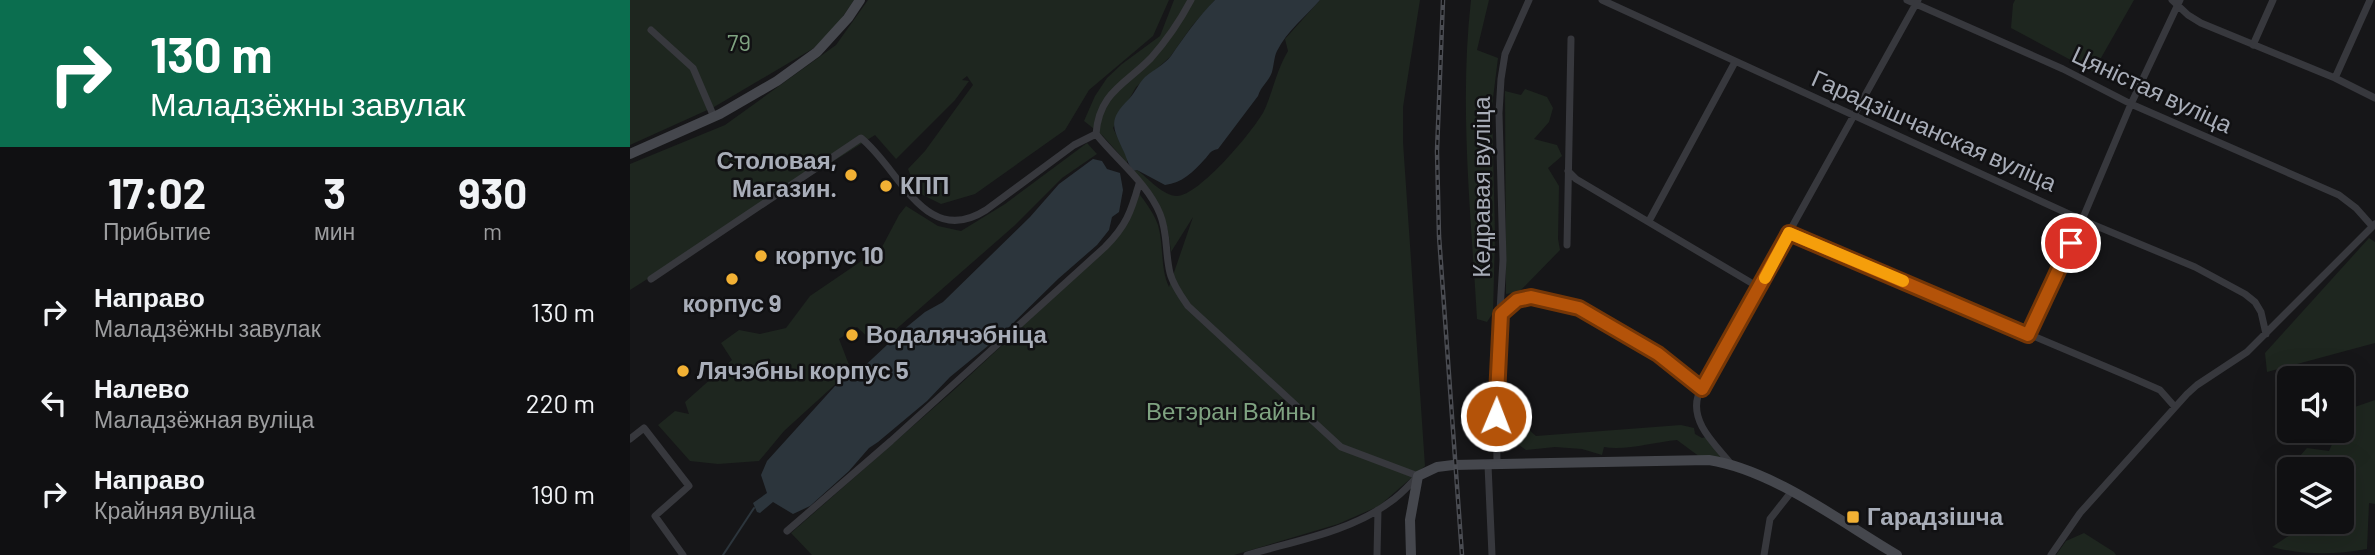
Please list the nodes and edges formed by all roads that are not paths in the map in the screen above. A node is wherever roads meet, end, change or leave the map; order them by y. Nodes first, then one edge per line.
1 (860, 0) edge
2 (1191, 0) edge
3 (1529, 0) edge
4 (1601, 0) edge
5 (1907, 0) edge
6 (2273, 0) edge
7 (2370, 0) edge
8 (1917, 2) edge
9 (2177, 2) edge
10 (652, 30) dead end
11 (1571, 39) dead end
12 (2253, 44) junction
13 (1735, 62) junction
14 (2335, 78) junction
15 (2375, 98) edge
16 (2131, 104) junction
17 (1854, 115) junction
18 (714, 117) junction
19 (1096, 134) junction
20 (630, 154) edge
21 (1568, 171) junction
22 (1139, 184) junction
23 (2082, 220) junction
24 (1649, 221) junction
25 (2374, 225) edge
26 (1789, 233) junction
27 (1567, 245) dead end
28 (651, 279) dead end
29 (1760, 288) junction
30 (1501, 314) junction
31 (2266, 334) junction
32 (2028, 335) junction
33 (1702, 389) junction
34 (2175, 407) junction
35 (630, 439) edge
36 (1493, 464) junction
37 (1731, 464) junction
38 (1418, 476) junction
39 (1792, 491) junction
40 (1378, 510) junction
41 (787, 531) dead end
42 (683, 555) edge
43 (1247, 555) edge
44 (1377, 555) edge
45 (1411, 555) edge
46 (1492, 555) edge
47 (1764, 555) edge
48 (1896, 555) edge
49 (2051, 555) edge

1 - 18 main road
2 - 19 street
3 - 30 street, Кедравая вуліца
4 - 13 street, Гарадзішчанская вуліца
5 - 8 street, Цяністая вуліца
6 - 12 street
7 - 14 street
8 - 16 street, Цяністая вуліца
8 - 17 street
9 - 12 street
9 - 16 street
10 - 18 street
11 - 21 street
12 - 14 street
13 - 17 street, Гарадзішчанская вуліца
13 - 24 street
14 - 15 street
16 - 23 street
16 - 25 street, Цяністая вуліца
17 - 23 street, Гарадзішчанская вуліца
17 - 26 street
18 - 20 main road
19 - 22 street
19 - 28 street
21 - 24 street
21 - 27 street
22 - 38 street
22 - 41 street
23 - 31 street, Гарадзішчанская вуліца
23 - 32 street
24 - 29 street
25 - 31 street
26 - 29 street
26 - 32 street
29 - 33 street
30 - 33 street
30 - 36 street, Кедравая вуліца
31 - 34 street
32 - 34 street
33 - 37 street
34 - 49 street
35 - 42 street
36 - 37 main road
36 - 38 main road
36 - 46 street, Кедравая вуліца
37 - 39 main road
38 - 40 street
38 - 45 main road
39 - 47 street
39 - 48 main road
40 - 43 street
40 - 44 street

